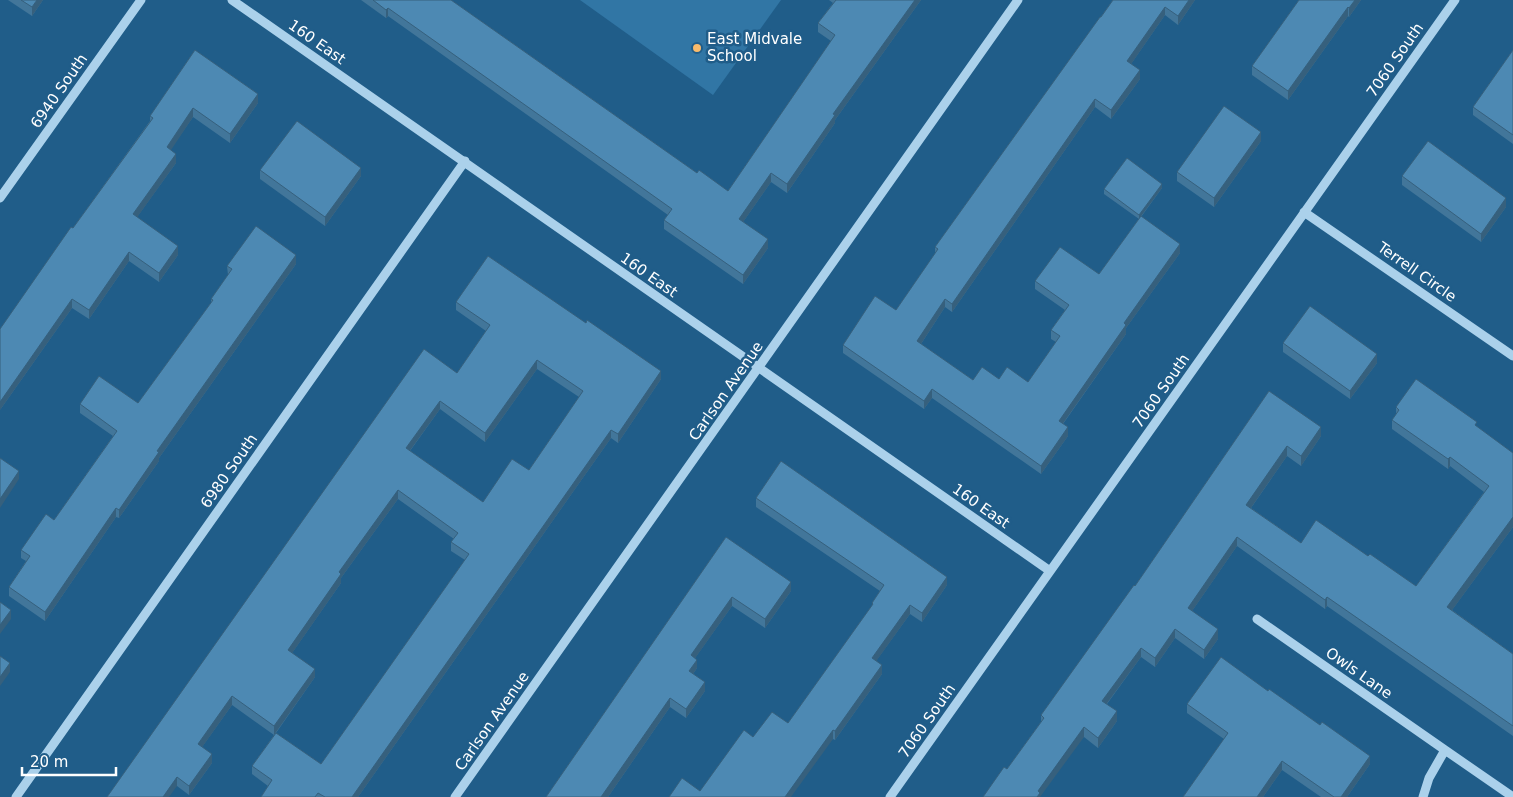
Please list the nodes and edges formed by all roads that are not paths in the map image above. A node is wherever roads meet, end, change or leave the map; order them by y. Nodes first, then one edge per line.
1 (141, 0) edge
2 (232, 0) edge
3 (1018, 0) edge
4 (1454, 0) edge
5 (465, 161) junction
6 (0, 198) edge
7 (1304, 212) junction
8 (1513, 356) edge
9 (758, 368) junction
10 (1050, 571) junction
11 (1257, 619) dead end
12 (1445, 750) junction
13 (16, 797) edge
14 (455, 797) edge
15 (890, 797) edge
16 (1423, 797) edge
17 (1513, 797) edge

1 - 6 street, 6940 South
2 - 5 street, 160 East
3 - 9 street, Carlson Avenue
4 - 7 street, 7060 South
5 - 9 street, 160 East
5 - 13 street, 6980 South
7 - 8 street, Terrell Circle
7 - 10 street, 7060 South
9 - 10 street, 160 East
9 - 14 street, Carlson Avenue
10 - 15 street, 7060 South
11 - 12 street, Owls Lane
12 - 16 street
12 - 17 street, Owls Lane

